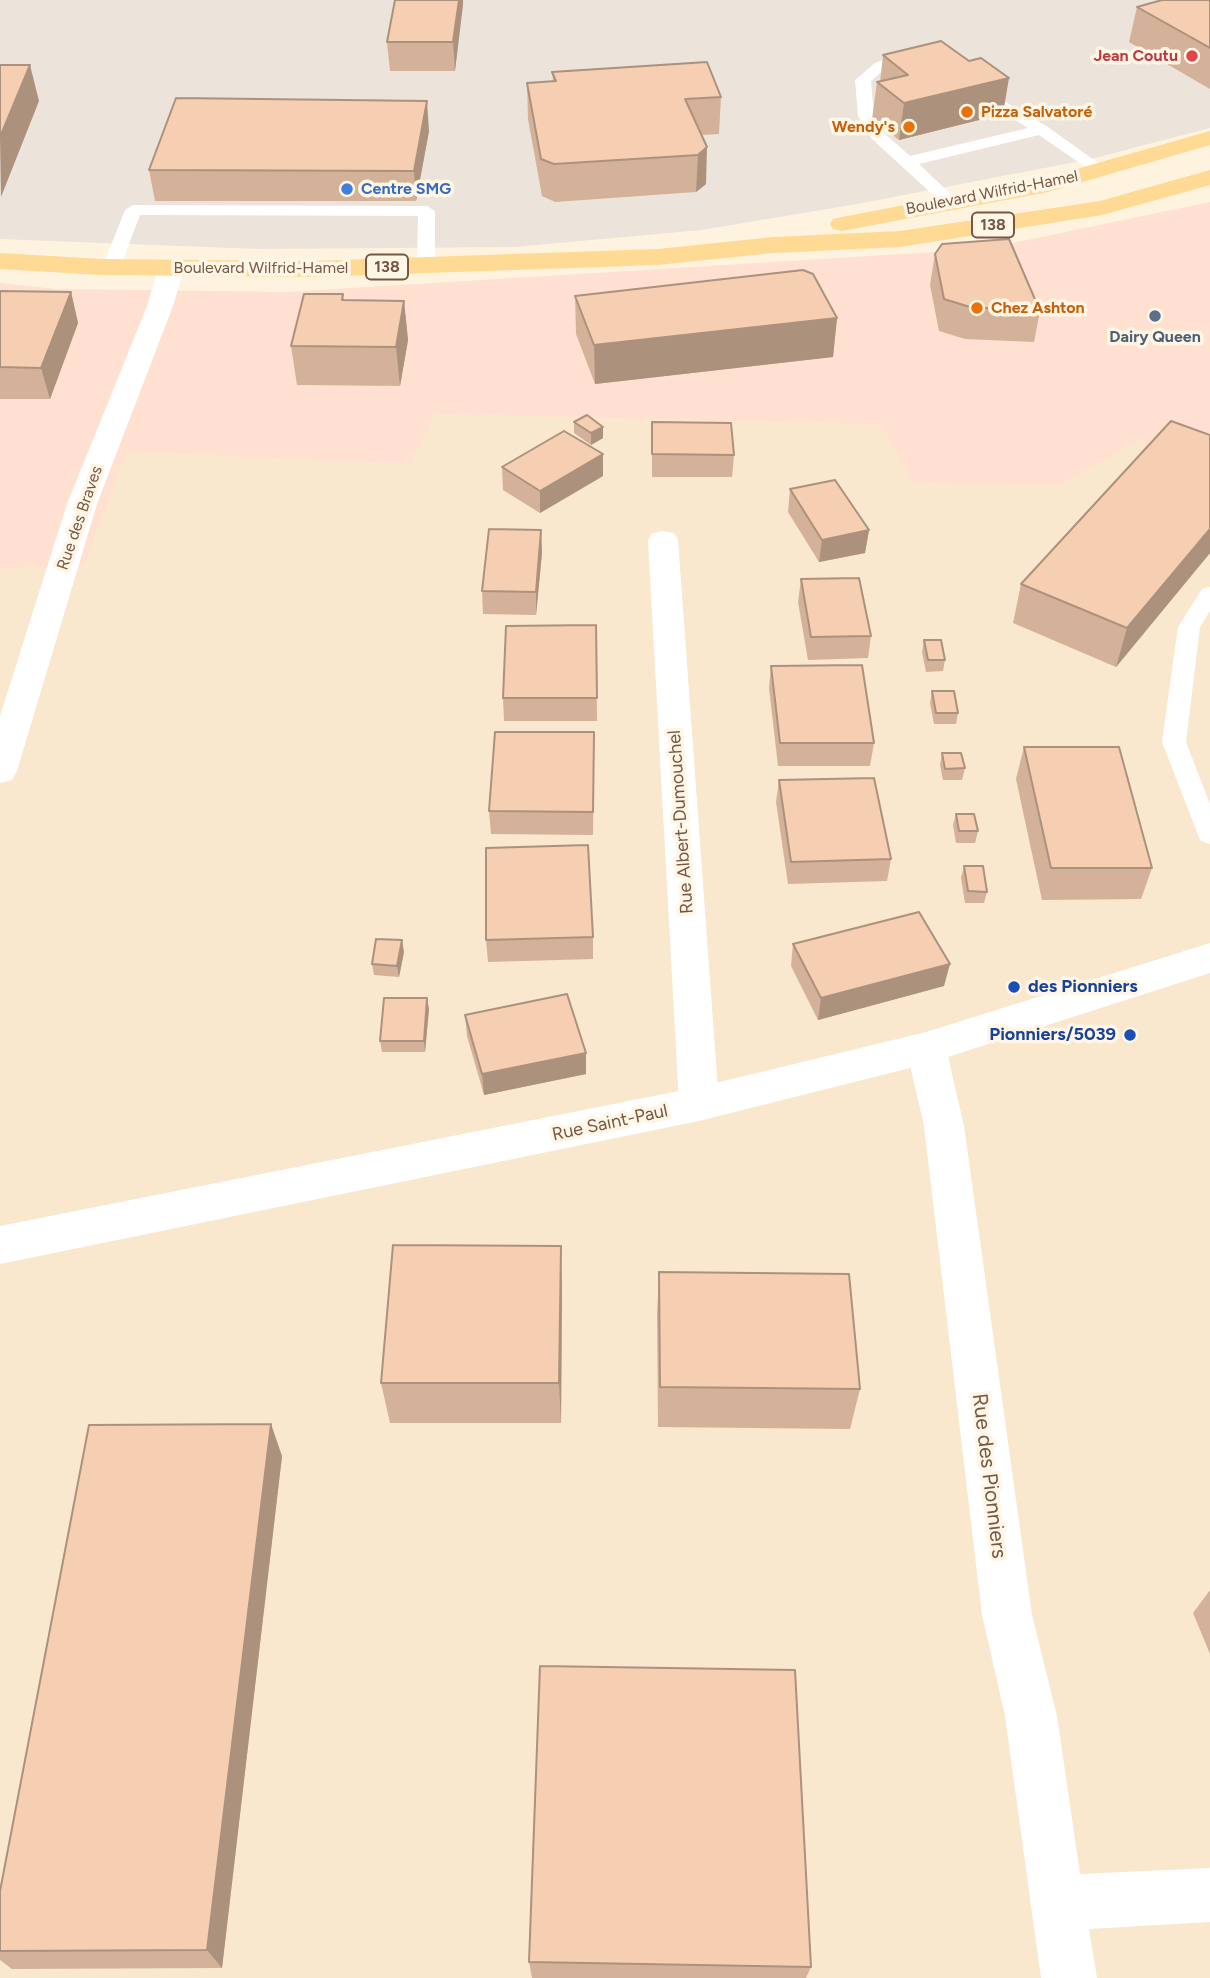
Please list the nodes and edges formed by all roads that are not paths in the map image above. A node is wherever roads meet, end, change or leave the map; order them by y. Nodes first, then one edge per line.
1 (933, 63) edge
2 (966, 83) edge
3 (1042, 130) junction
4 (1210, 138) edge
5 (907, 162) junction
6 (1100, 170) junction
7 (1210, 177) edge
8 (950, 202) junction
9 (773, 245) junction
10 (0, 261) edge
11 (426, 266) junction
12 (110, 268) junction
13 (171, 269) junction
14 (663, 540) dead end
15 (1210, 594) edge
16 (0, 771) edge
17 (1210, 835) edge
18 (1210, 958) edge
19 (926, 1048) junction
20 (699, 1104) junction
21 (0, 1245) edge
22 (1210, 1895) edge
23 (1057, 1903) junction
24 (1069, 1978) edge

1 - 5 lane
2 - 3 lane
3 - 5 lane
3 - 6 lane
4 - 6 main road, Boulevard Wilfrid-Hamel
5 - 8 lane
6 - 8 main road, Boulevard Wilfrid-Hamel
7 - 9 main road, Boulevard Wilfrid-Hamel / 138
8 - 9 main road, Boulevard Wilfrid-Hamel
9 - 11 main road, Boulevard Wilfrid-Hamel / 138
10 - 12 main road, Boulevard Wilfrid-Hamel / 138
11 - 12 lane
11 - 13 main road, Boulevard Wilfrid-Hamel / 138
12 - 13 main road, Boulevard Wilfrid-Hamel / 138
13 - 16 street, Rue des Braves
14 - 20 street, Rue Albert-Dumouchel
15 - 17 lane
18 - 19 street, Rue Saint-Paul
19 - 20 street, Rue Saint-Paul
19 - 23 street, Rue des Pionniers
20 - 21 street, Rue Saint-Paul
22 - 23 street
23 - 24 street, Rue des Pionniers

